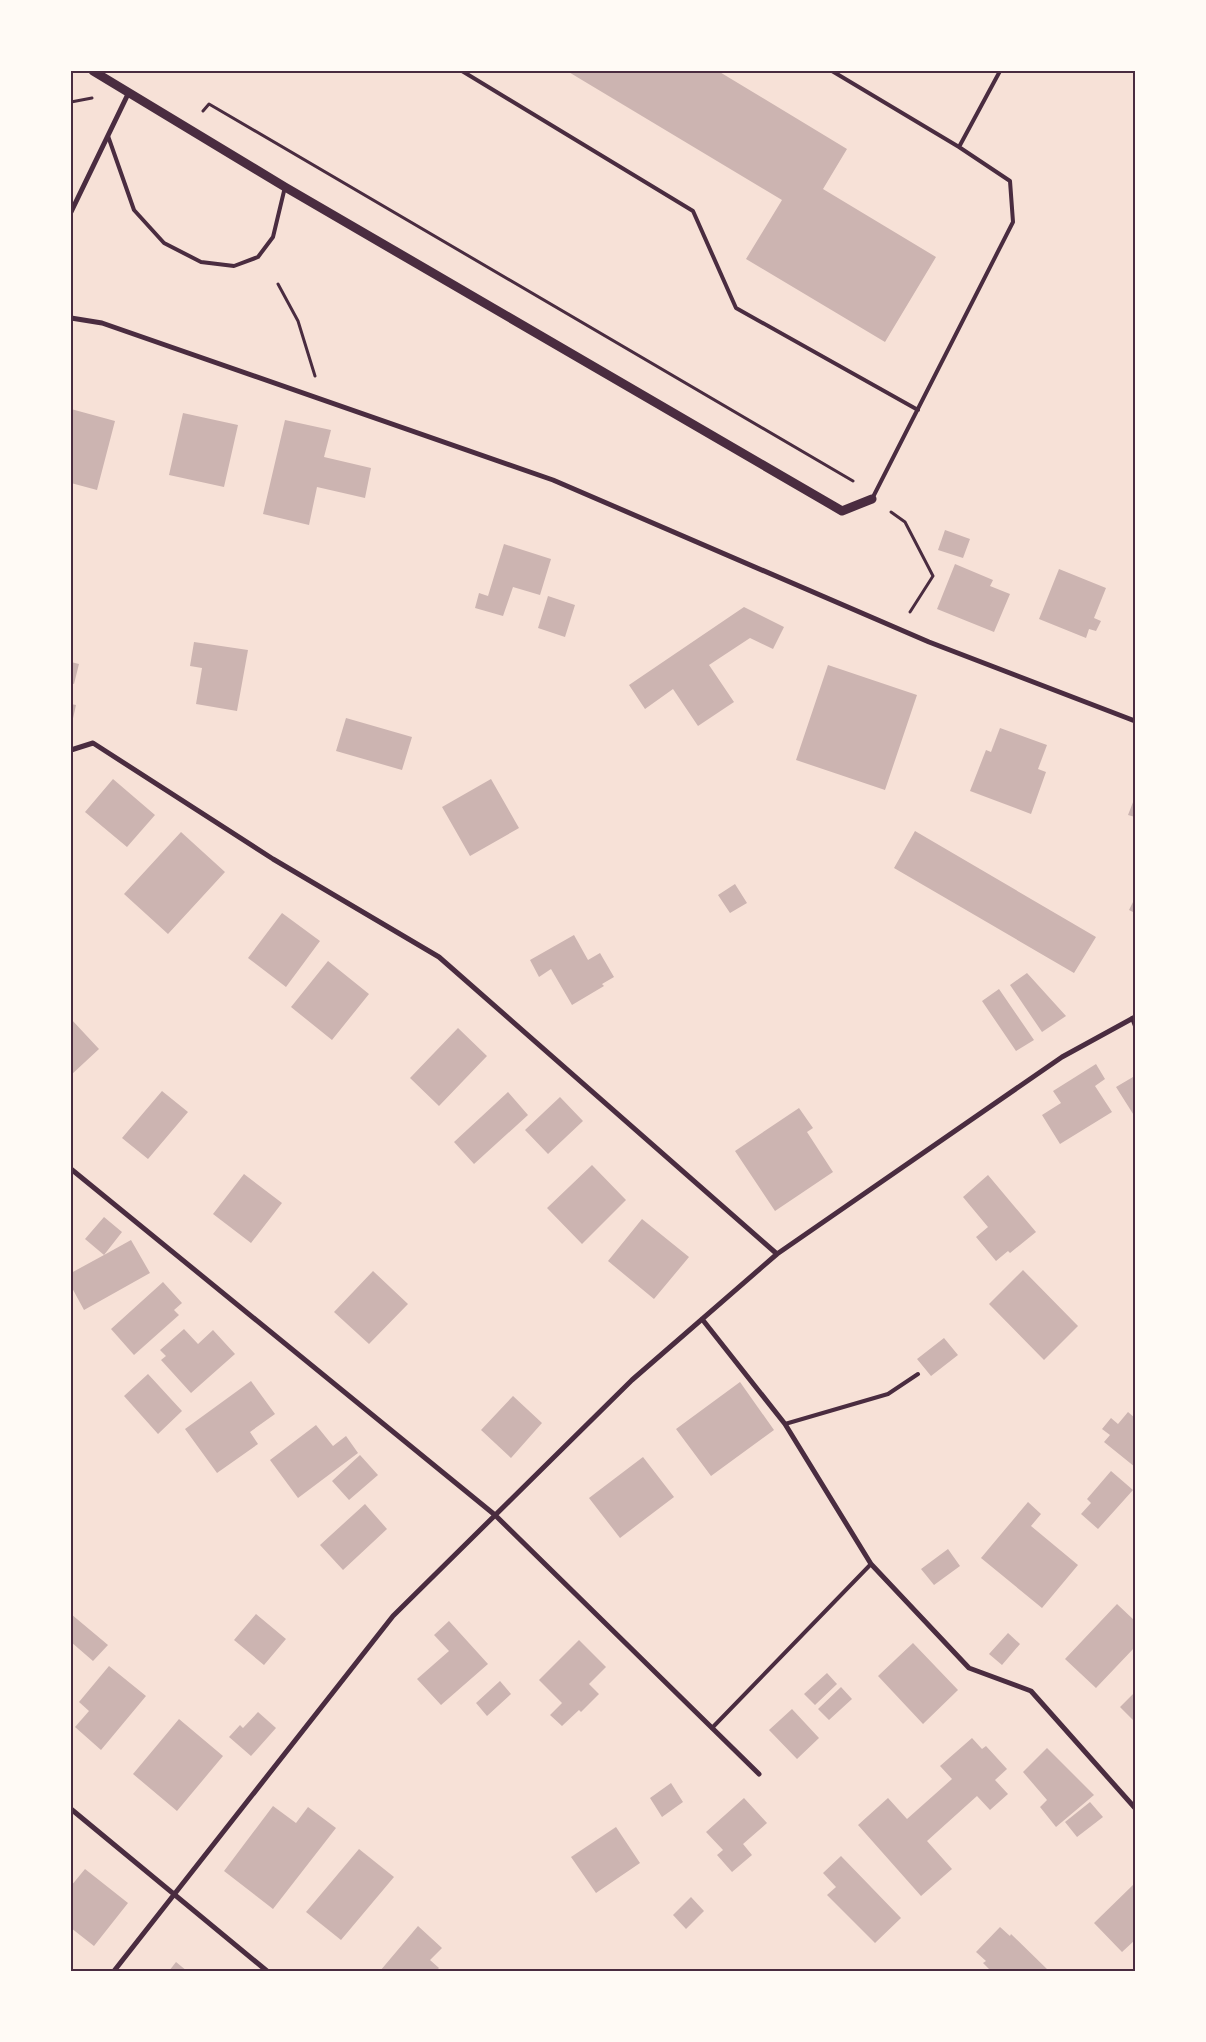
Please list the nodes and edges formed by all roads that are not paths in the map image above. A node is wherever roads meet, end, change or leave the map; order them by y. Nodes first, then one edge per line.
1 (93, 71) edge
2 (462, 71) edge
3 (832, 71) edge
4 (1000, 71) edge
5 (129, 92) junction
6 (108, 136) junction
7 (959, 147) junction
8 (285, 187) junction
9 (71, 212) edge
10 (71, 318) edge
11 (918, 410) junction
12 (872, 499) joint
13 (1135, 721) edge
14 (71, 750) edge
15 (1134, 1017) edge
16 (1135, 1026) edge
17 (71, 1169) edge
18 (777, 1254) junction
19 (702, 1319) junction
20 (918, 1374) dead end
21 (785, 1424) junction
22 (495, 1515) junction
23 (871, 1564) junction
24 (712, 1728) junction
25 (759, 1774) dead end
26 (1135, 1808) edge
27 (71, 1809) edge
28 (175, 1895) junction
29 (114, 1971) edge
30 (267, 1971) edge

1 - 5 street
2 - 11 lane
3 - 7 lane
4 - 7 lane
5 - 6 street
5 - 8 street
6 - 8 lane
6 - 9 street
7 - 11 lane
8 - 12 street
10 - 13 street
11 - 12 lane
14 - 18 street
15 - 16 lane
15 - 18 street
17 - 22 street
18 - 19 street
19 - 21 street
19 - 22 street
20 - 21 lane
21 - 23 street
22 - 24 street
22 - 28 street
23 - 24 lane
23 - 26 street
24 - 25 street
27 - 28 street
28 - 29 street
28 - 30 street

